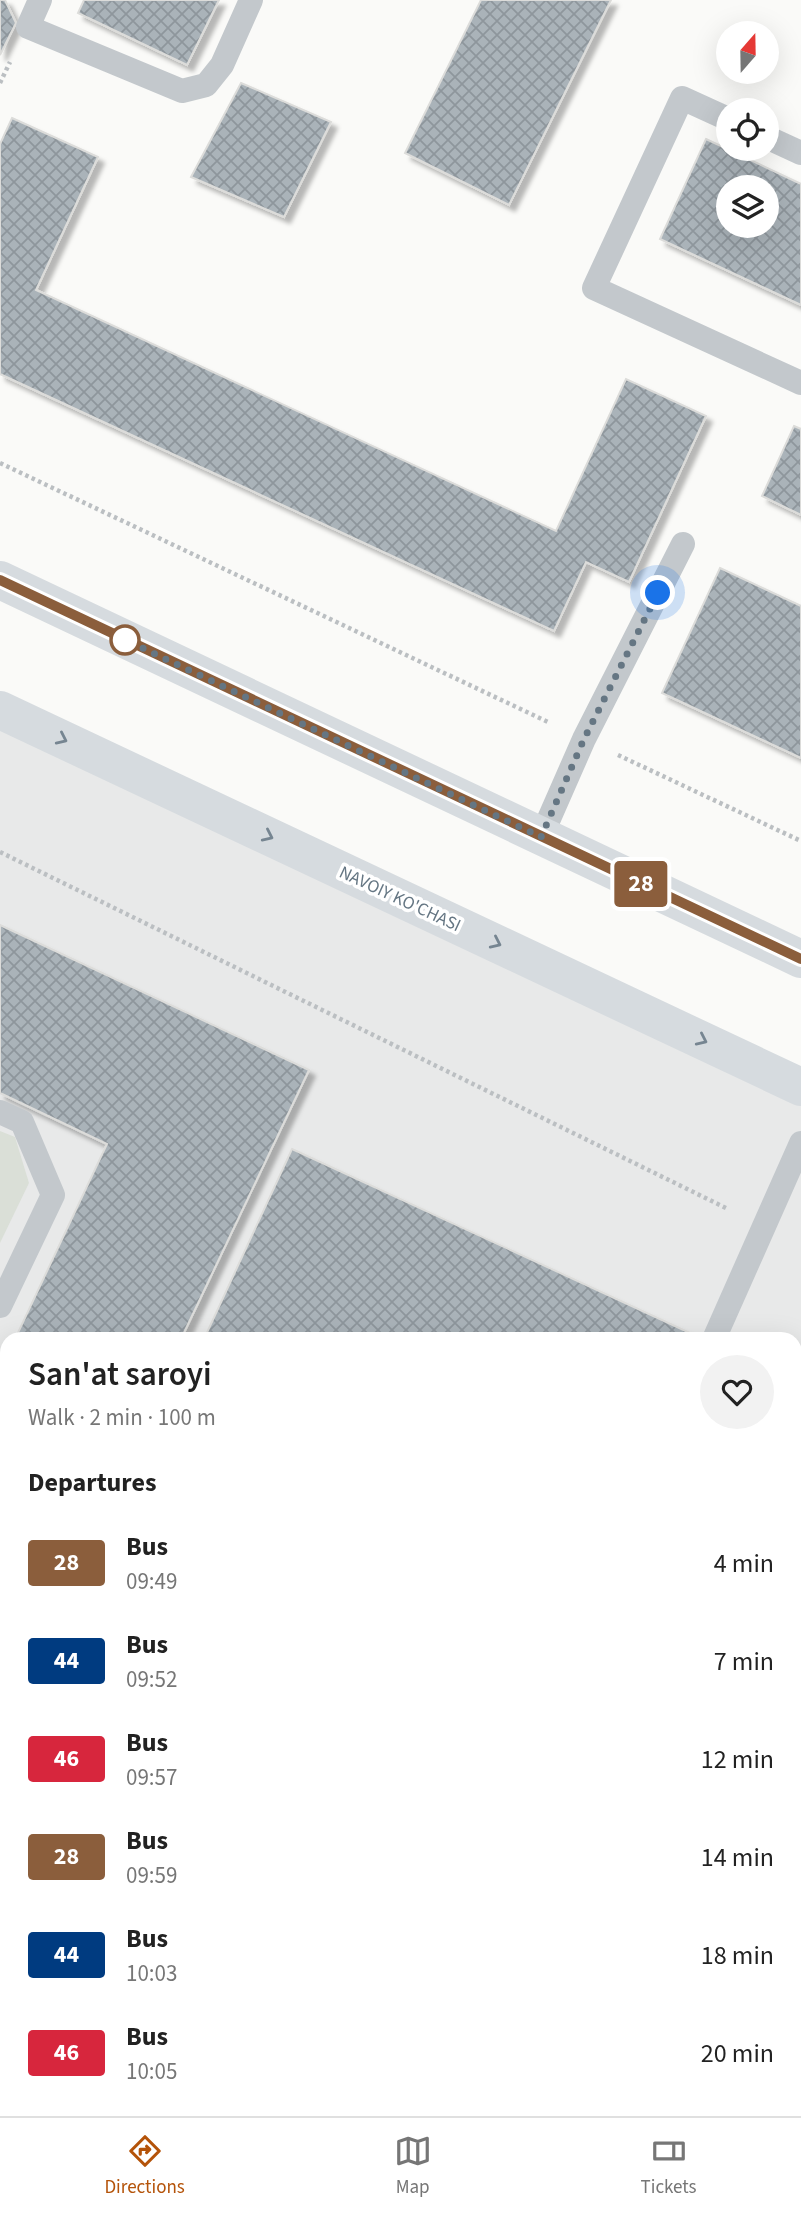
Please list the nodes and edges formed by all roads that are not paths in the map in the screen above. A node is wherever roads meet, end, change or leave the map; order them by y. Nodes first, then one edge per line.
1 (40, 0) edge
2 (251, 0) edge
3 (716, 114) edge
4 (779, 143) edge
5 (801, 153) edge
6 (801, 383) edge
7 (683, 544) dead end
8 (0, 580) edge
9 (0, 710) edge
10 (541, 837) junction
11 (801, 959) edge
12 (801, 1087) edge
13 (0, 1112) edge
14 (801, 1143) edge
15 (0, 1306) edge
16 (717, 1332) edge

1 - 2 lane
3 - 6 lane
4 - 5 lane
7 - 10 lane
8 - 10 main road
9 -> 12 main road, NAVOIY KO'CHASI
10 - 11 main road
13 - 15 lane
14 - 16 lane

